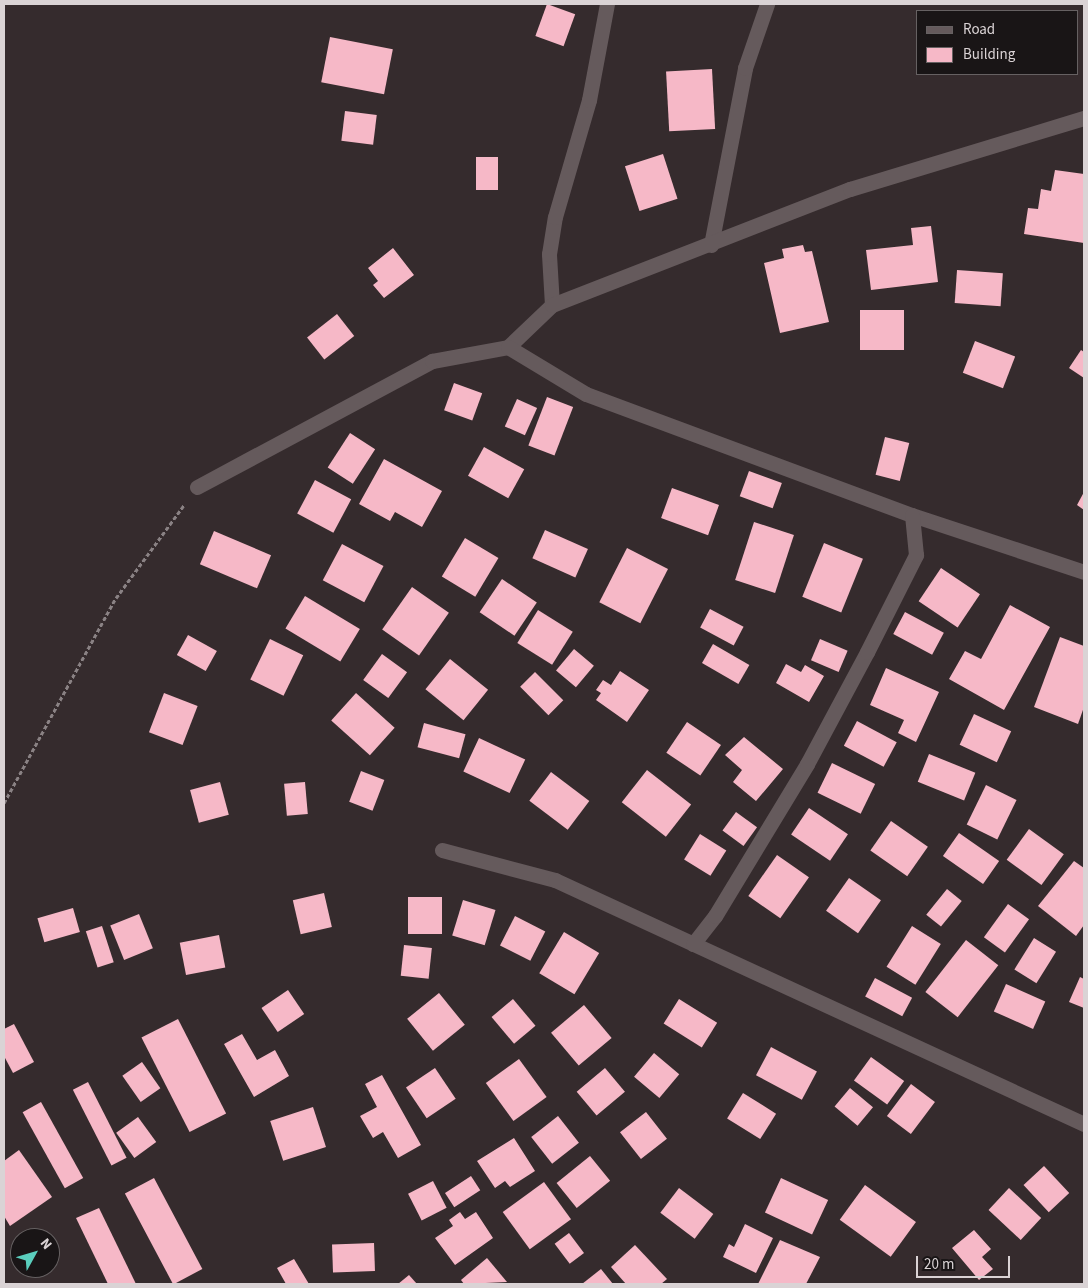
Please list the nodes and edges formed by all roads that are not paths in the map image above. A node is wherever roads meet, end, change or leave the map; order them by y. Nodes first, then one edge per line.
1 (607, 4) edge
2 (767, 4) edge
3 (1084, 118) edge
4 (711, 245) junction
5 (552, 306) junction
6 (508, 347) junction
7 (197, 487) road end
8 (912, 515) junction
9 (1084, 572) edge
10 (442, 850) dead end
11 (694, 944) junction
12 (1084, 1124) edge

1 - 5 street
2 - 4 street
3 - 4 street
4 - 5 street
5 - 6 street
6 - 7 street
6 - 8 street
8 - 9 street
8 - 11 street
10 - 11 street
11 - 12 street

